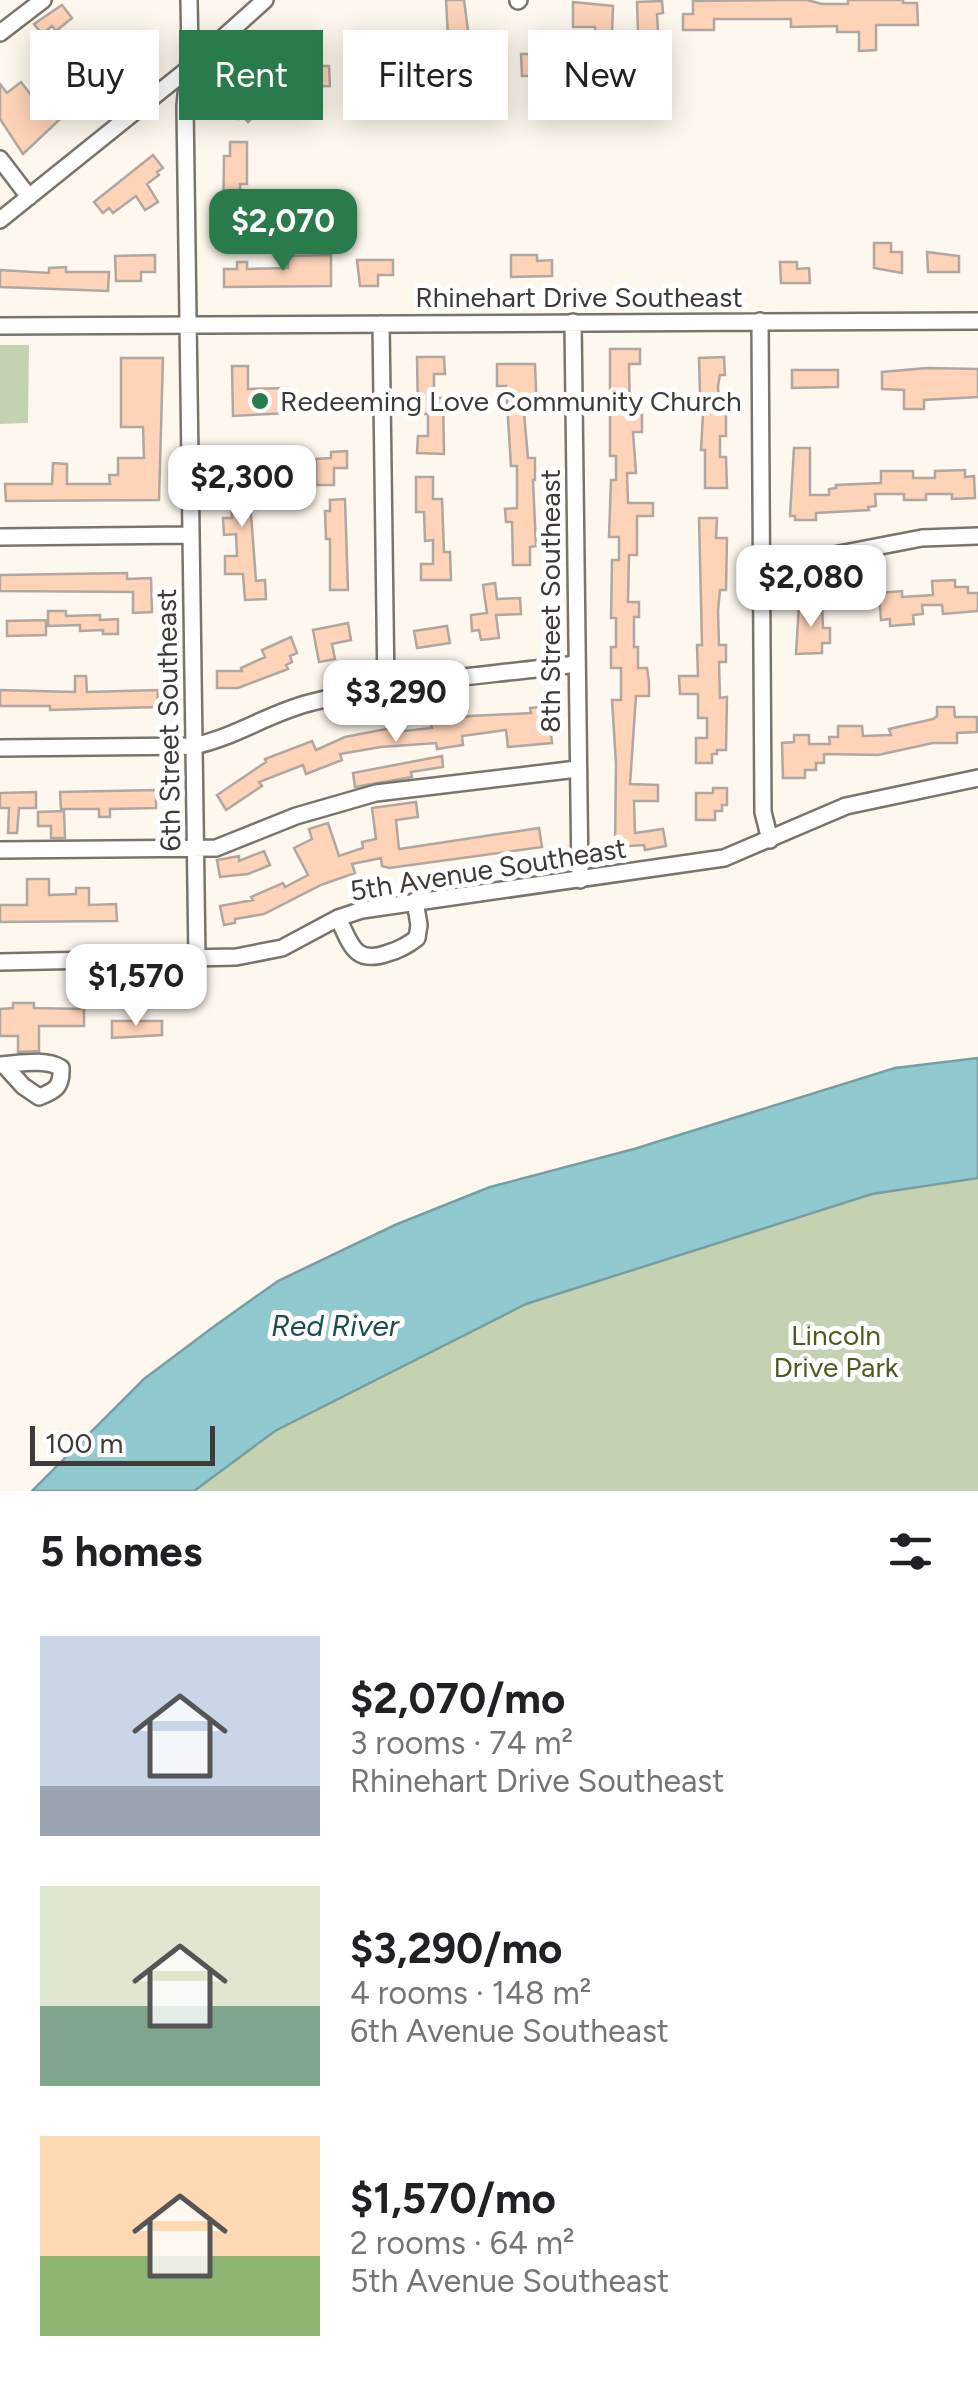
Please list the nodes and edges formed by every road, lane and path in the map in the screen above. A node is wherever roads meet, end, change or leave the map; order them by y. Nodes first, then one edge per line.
1 (43, 0) edge
2 (188, 0) edge
3 (265, 0) edge
4 (188, 30) edge
5 (232, 30) edge
6 (0, 33) edge
7 (179, 76) edge
8 (185, 120) edge
9 (0, 160) edge
10 (29, 197) junction
11 (0, 220) edge
12 (760, 320) junction
13 (573, 322) junction
14 (978, 322) edge
15 (188, 324) junction
16 (381, 324) junction
17 (0, 326) edge
18 (190, 535) junction
19 (978, 536) edge
20 (0, 537) edge
21 (762, 569) junction
22 (576, 664) junction
23 (386, 688) junction
24 (194, 746) junction
25 (0, 748) edge
26 (576, 769) junction
27 (978, 778) edge
28 (770, 840) junction
29 (195, 848) junction
30 (0, 850) edge
31 (580, 880) junction
32 (415, 901) junction
33 (338, 918) junction
34 (198, 959) junction
35 (0, 962) edge

1 - 6 street
2 - 4 street, 6th Street Southeast
3 - 5 street
7 - 10 street
8 - 15 street, 6th Street Southeast
9 - 10 street
10 - 11 street
12 - 13 street, Rhinehart Drive Southeast
12 - 14 street, Rhinehart Drive Southeast
12 - 21 street
13 - 16 street, Rhinehart Drive Southeast
13 - 22 street, 8th Street Southeast
15 - 16 street, Rhinehart Drive Southeast
15 - 17 street, Rhinehart Drive Southeast
15 - 18 street, 6th Street Southeast
16 - 23 street
18 - 20 street
18 - 24 street, 6th Street Southeast
19 - 21 street
21 - 28 street
22 - 23 street
22 - 26 street, 8th Street Southeast
23 - 24 street
24 - 25 street
24 - 29 street, 6th Street Southeast
26 - 29 street
26 - 31 street, 8th Street Southeast
27 - 28 street, 5th Avenue Southeast
28 - 31 street, 5th Avenue Southeast
29 - 30 street
29 - 34 street, 6th Street Southeast
31 - 32 street, 5th Avenue Southeast
32 - 33 street, 5th Avenue Southeast
32 - 33 street
33 - 34 street, 5th Avenue Southeast
34 - 35 street, 5th Avenue Southeast

